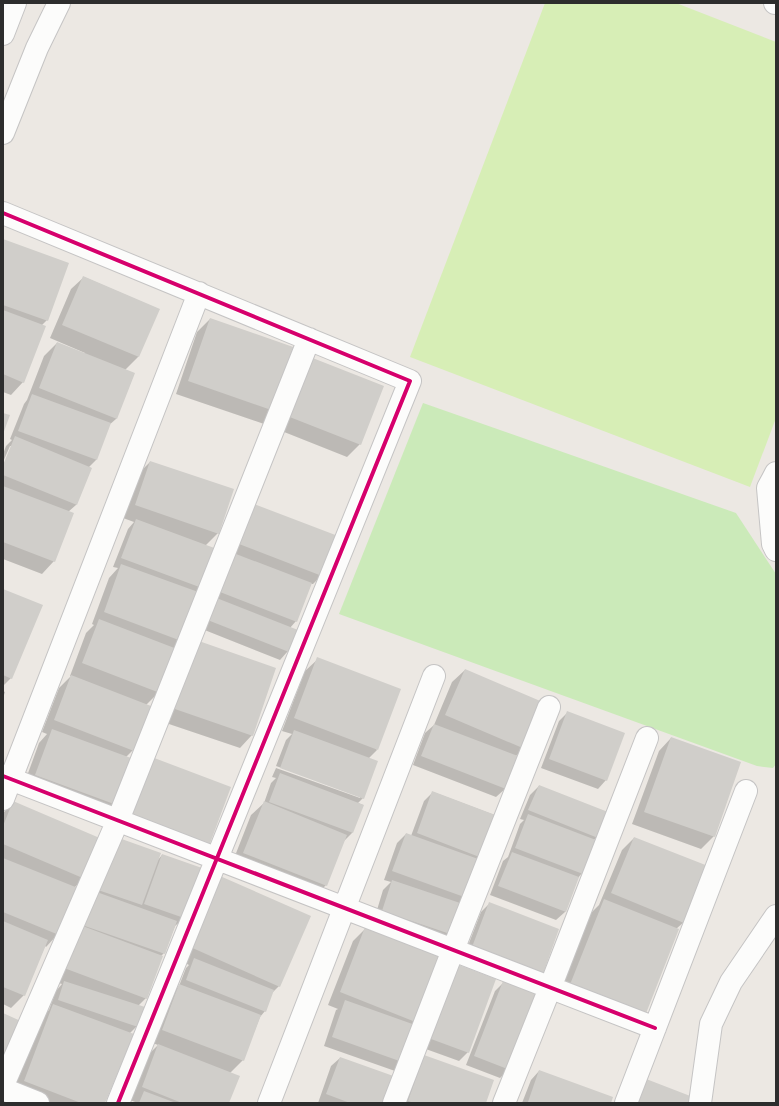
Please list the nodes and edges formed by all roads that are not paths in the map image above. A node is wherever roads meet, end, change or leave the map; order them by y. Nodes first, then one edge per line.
1 (15, 3) edge
2 (60, 3) edge
3 (3, 34) edge
4 (3, 132) edge
5 (3, 213) edge
6 (200, 293) junction
7 (309, 339) junction
8 (776, 473) edge
9 (776, 550) edge
10 (434, 676) dead end
11 (549, 707) dead end
12 (647, 738) dead end
13 (7, 777) edge
14 (746, 791) dead end
15 (3, 799) edge
16 (118, 820) junction
17 (217, 858) junction
18 (345, 908) junction
19 (776, 916) edge
20 (452, 950) junction
21 (550, 988) junction
22 (655, 1028) junction
23 (3, 1085) edge
24 (3, 1089) edge
25 (38, 1103) edge
26 (118, 1103) edge
27 (269, 1103) edge
28 (394, 1103) edge
29 (504, 1103) edge
30 (626, 1103) edge
31 (700, 1103) edge

1 - 3 street
2 - 4 street
5 - 6 street
6 - 7 street
6 - 13 street
7 - 16 street
7 - 17 street
8 - 9 street
10 - 18 street
11 - 20 street
12 - 21 street
13 - 15 street
13 - 16 street
14 - 22 street
16 - 17 street
16 - 23 street
17 - 18 street
17 - 26 street
18 - 20 street
18 - 27 street
19 - 31 street
20 - 21 street
20 - 28 street
21 - 22 street
21 - 29 street
22 - 30 street
24 - 25 street

